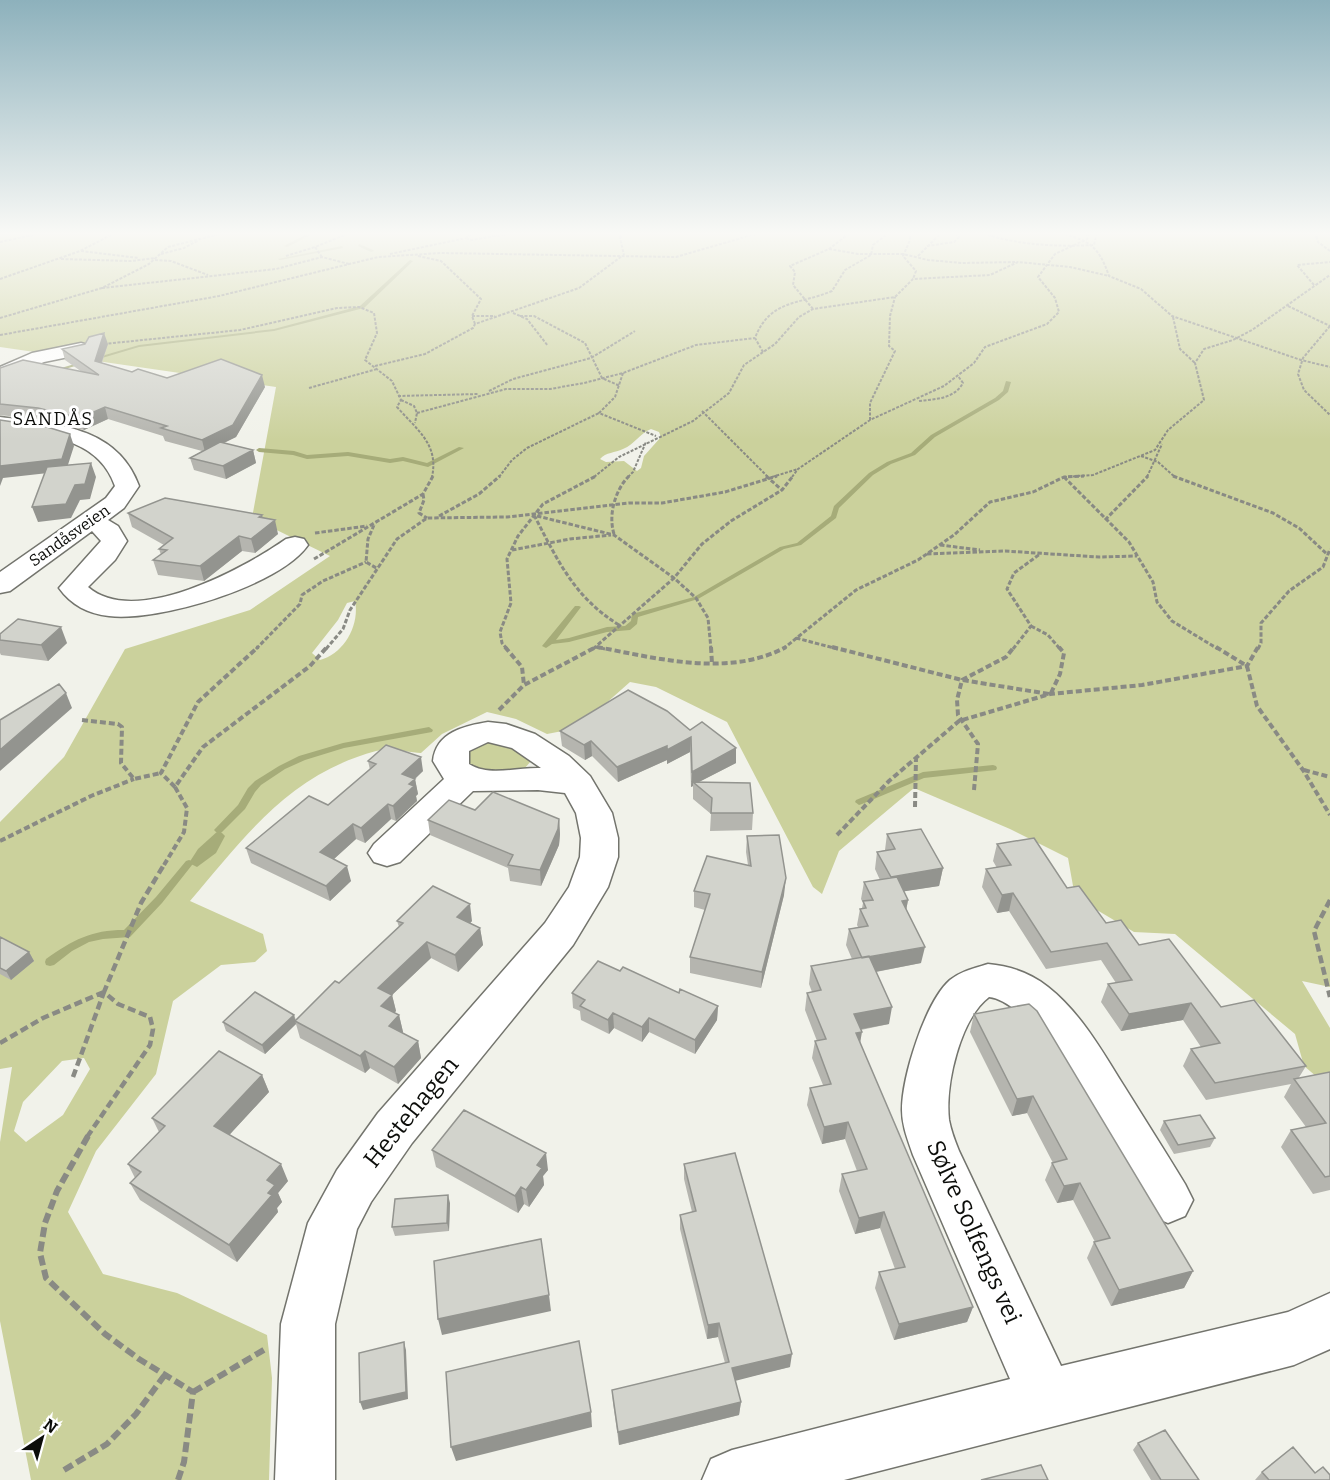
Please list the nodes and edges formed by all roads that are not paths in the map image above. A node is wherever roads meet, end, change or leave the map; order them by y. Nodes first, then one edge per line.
1 (89, 347) edge
2 (0, 374) edge
3 (0, 423) edge
4 (90, 520) junction
5 (301, 540) road end
6 (0, 585) edge
7 (466, 778) junction
8 (578, 784) junction
9 (387, 853) dead end
10 (1168, 1200) dead end
11 (1330, 1320) edge
12 (1047, 1398) junction
13 (305, 1480) edge
14 (732, 1480) edge

1 - 2 street
3 - 4 street, Sandåsveien
4 - 5 street
4 - 6 street, Sandåsveien
7 - 8 street
7 - 8 street, Hestehagen
7 - 9 street
8 - 13 street, Hestehagen
10 - 12 street, Sølve Solfengs vei
11 - 12 street
12 - 14 street

